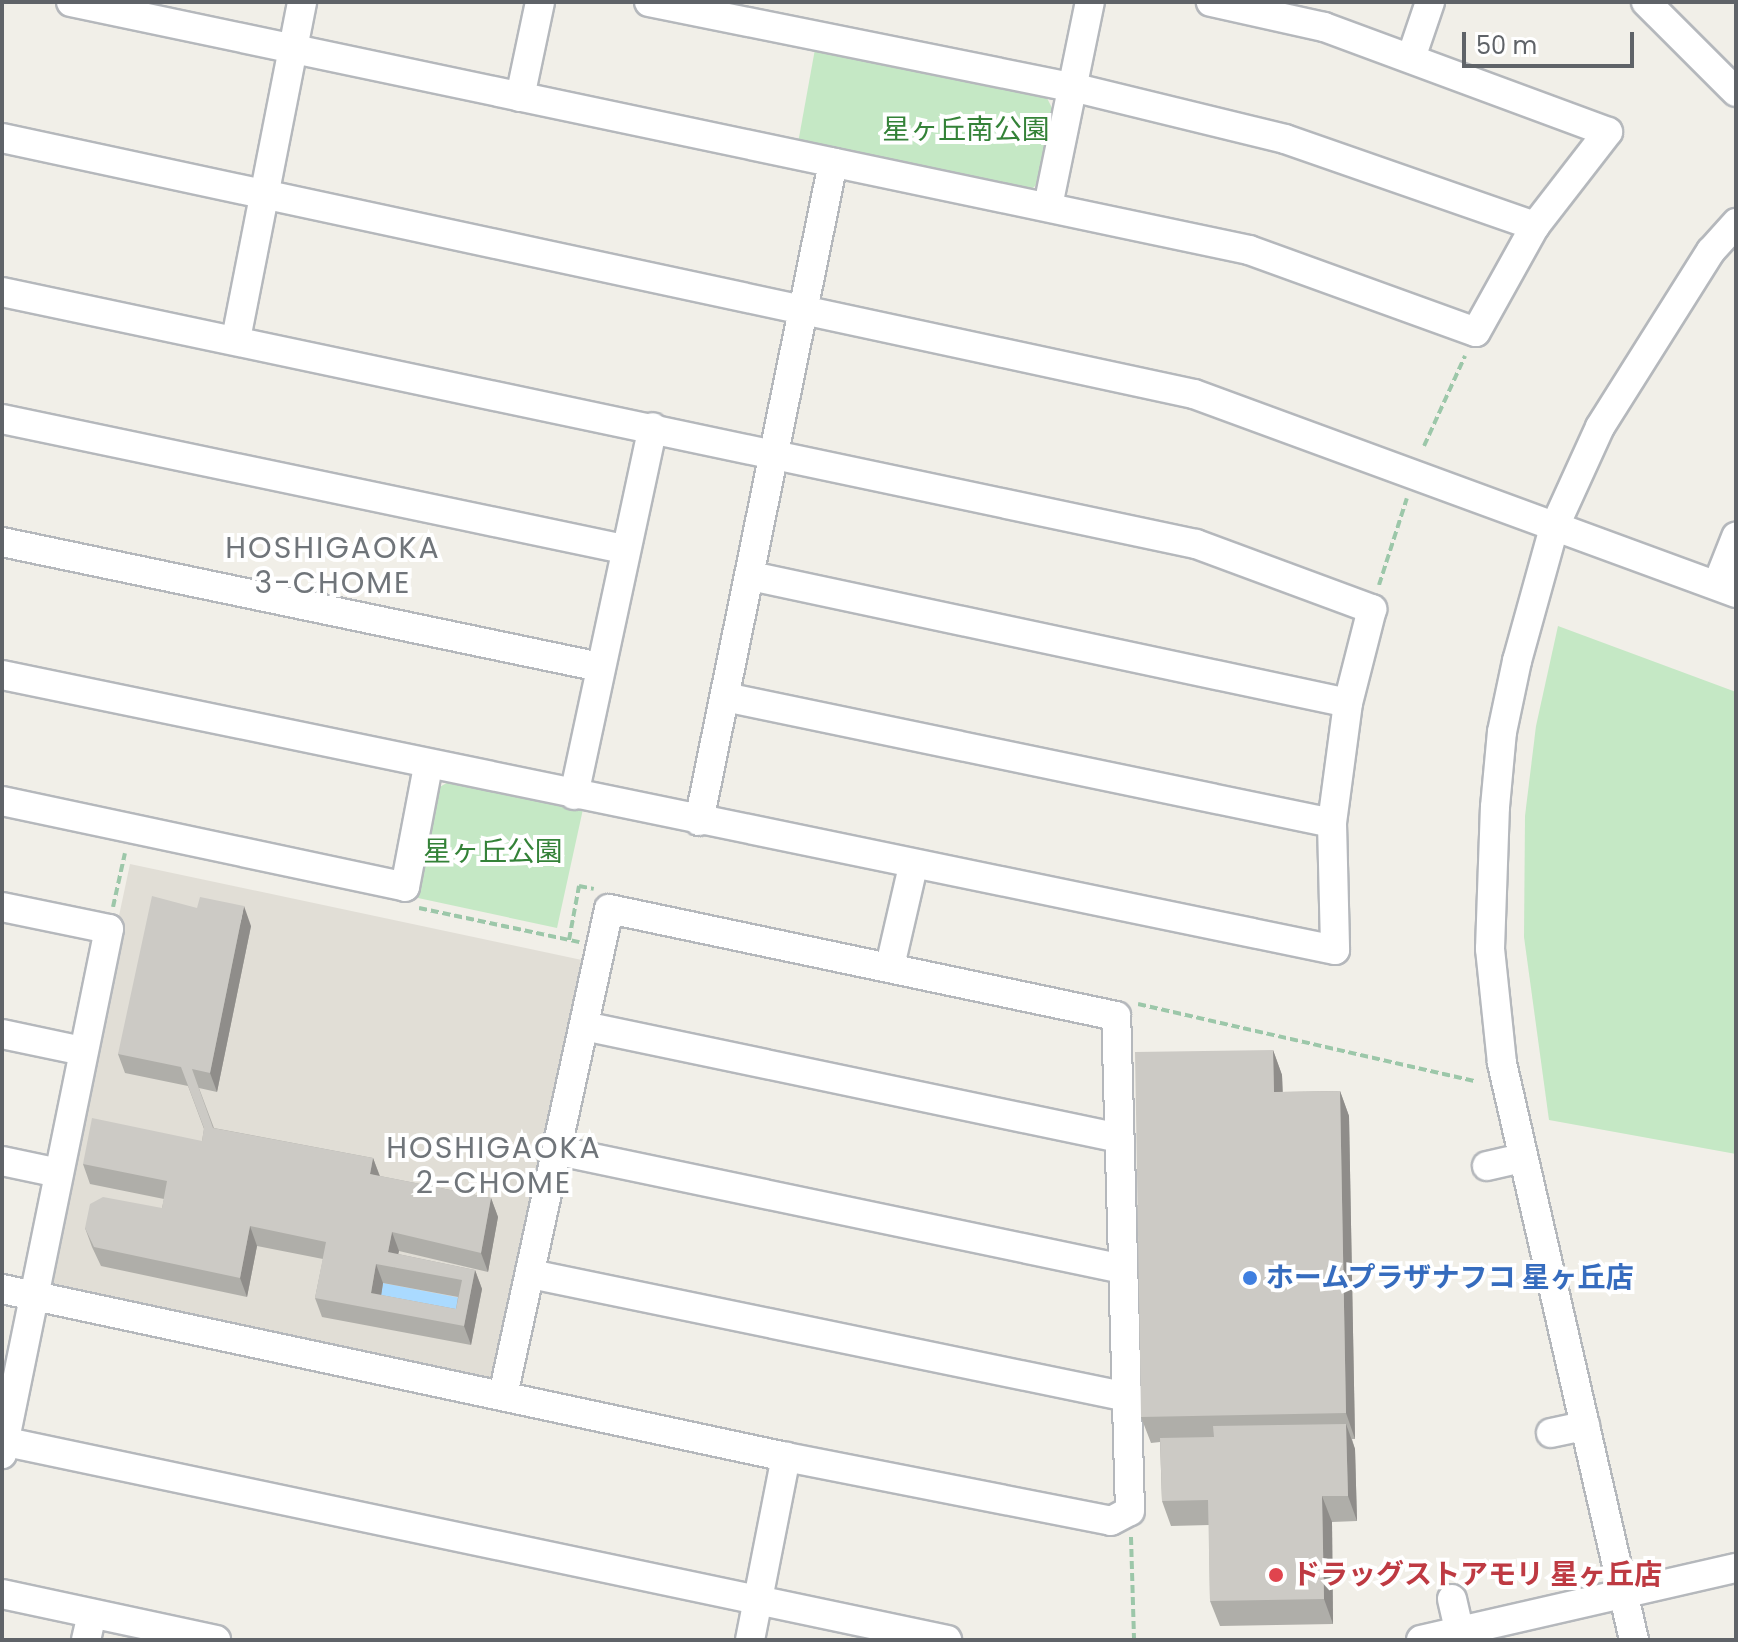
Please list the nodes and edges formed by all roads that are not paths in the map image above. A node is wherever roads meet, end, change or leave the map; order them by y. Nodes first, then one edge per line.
1 (71, 2) edge
2 (302, 2) edge
3 (540, 2) edge
4 (649, 2) edge
5 (1090, 2) edge
6 (1211, 2) edge
7 (1430, 2) edge
8 (1646, 2) edge
9 (159, 11) edge
10 (292, 50) junction
11 (1412, 55) junction
12 (1072, 87) junction
13 (1736, 92) edge
14 (520, 97) junction
15 (2, 138) edge
16 (833, 163) junction
17 (265, 193) junction
18 (1048, 206) junction
19 (1736, 223) edge
20 (1535, 226) junction
21 (2, 292) edge
22 (801, 308) junction
23 (236, 339) junction
24 (2, 419) edge
25 (653, 427) junction
26 (774, 453) junction
27 (1554, 528) junction
28 (1736, 537) edge
29 (2, 542) edge
30 (624, 549) junction
31 (751, 576) junction
32 (1726, 589) edge
33 (600, 667) junction
34 (2, 675) edge
35 (725, 697) junction
36 (1348, 703) junction
37 (428, 766) junction
38 (574, 795) junction
39 (2, 801) edge
40 (699, 821) junction
41 (1332, 823) junction
42 (913, 866) junction
43 (2, 907) edge
44 (890, 966) junction
45 (584, 1026) junction
46 (2, 1034) edge
47 (83, 1051) junction
48 (1119, 1138) junction
49 (559, 1151) junction
50 (1523, 1158) junction
51 (2, 1161) edge
52 (1487, 1166) dead end
53 (59, 1173) junction
54 (1123, 1269) junction
55 (531, 1274) junction
56 (2, 1289) edge
57 (35, 1296) junction
58 (503, 1395) junction
59 (1127, 1397) junction
60 (1585, 1426) junction
61 (1551, 1433) dead end
62 (3, 1446) edge
63 (786, 1457) junction
64 (1736, 1568) edge
65 (2, 1594) edge
66 (1624, 1595) junction
67 (758, 1599) junction
68 (1452, 1599) dead end
69 (89, 1627) edge
70 (1470, 1634) edge
71 (216, 1640) edge
72 (750, 1640) edge
73 (947, 1640) edge
74 (1421, 1640) edge
75 (1634, 1640) edge

1 - 9 street
2 - 10 street
3 - 14 street
4 - 12 street
5 - 12 street
6 - 11 street
7 - 11 street
8 - 13 street
9 - 10 street
10 - 14 street
10 - 17 street
11 - 20 street
12 - 18 street
12 - 20 street
14 - 16 street
15 - 17 street
16 - 18 street
16 - 22 street
17 - 22 street
17 - 23 street
18 - 20 street
19 - 27 street
21 - 23 street
22 - 26 street
22 - 27 street
23 - 25 street
24 - 30 street
25 - 26 street
25 - 30 street
26 - 31 street
26 - 36 street
27 - 32 street
27 - 50 street
28 - 32 street
29 - 33 street
30 - 33 street
31 - 35 street
31 - 36 street
33 - 38 street
34 - 37 street
35 - 40 street
35 - 41 street
36 - 41 street
37 - 38 street
37 - 39 street
38 - 40 street
40 - 42 street
41 - 42 street
42 - 44 street
43 - 47 street
44 - 45 street
44 - 48 street
45 - 48 street
45 - 49 street
46 - 47 street
47 - 53 street
48 - 54 street
49 - 54 street
49 - 55 street
50 - 52 street
50 - 60 street
51 - 53 street
53 - 57 street
54 - 59 street
55 - 58 street
55 - 59 street
56 - 57 street
57 - 58 street
57 - 62 street
58 - 63 street
59 - 63 street
60 - 61 street
60 - 66 street
62 - 67 street
63 - 67 street
64 - 66 street
65 - 69 street
66 - 70 street
66 - 75 street
67 - 72 street
67 - 73 street
68 - 70 street
69 - 71 street
70 - 74 street

